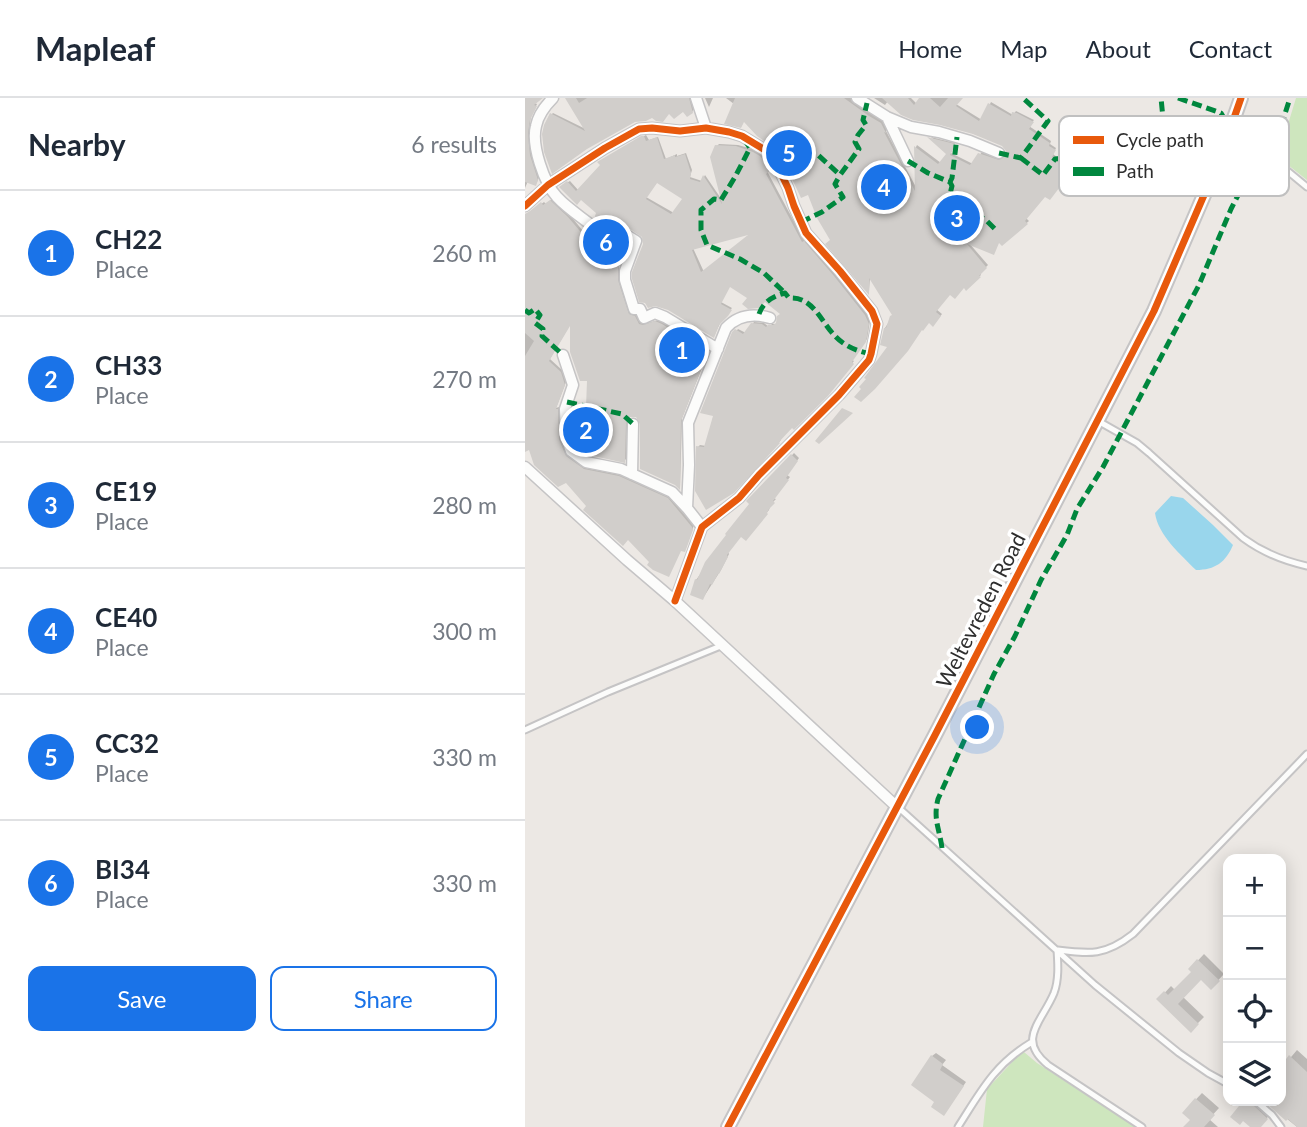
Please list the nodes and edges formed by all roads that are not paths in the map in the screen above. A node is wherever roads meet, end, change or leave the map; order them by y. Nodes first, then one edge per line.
1 (553, 98) edge
2 (696, 98) edge
3 (857, 98) edge
4 (1241, 98) edge
5 (1235, 116) edge
6 (887, 117) junction
7 (706, 128) junction
8 (999, 153) dead end
9 (908, 161) dead end
10 (1289, 172) edge
11 (548, 185) junction
12 (1307, 187) edge
13 (1204, 196) edge
14 (525, 206) edge
15 (770, 318) dead end
16 (718, 349) junction
17 (563, 355) dead end
18 (1098, 421) junction
19 (633, 424) dead end
20 (525, 467) edge
21 (632, 474) junction
22 (687, 508) junction
23 (702, 527) junction
24 (1307, 566) edge
25 (675, 601) junction
26 (723, 645) junction
27 (525, 730) edge
28 (1307, 754) edge
29 (897, 807) junction
30 (1057, 950) junction
31 (1032, 1042) junction
32 (1223, 1081) edge
33 (1262, 1106) edge
34 (728, 1127) edge
35 (958, 1127) edge
36 (1142, 1127) edge
37 (1281, 1127) edge

1 - 11 street
2 - 7 street
3 - 6 street
4 - 5 street, Weltevreden Road
6 - 8 street
6 - 9 street
7 - 11 street
7 - 23 street
10 - 12 lane
11 - 14 street
11 - 16 street
13 - 18 street, Weltevreden Road
15 - 16 street
16 - 22 street
17 - 21 street
18 - 24 lane
18 - 29 street, Weltevreden Road
19 - 21 street
20 - 25 street
21 - 22 street
22 - 23 street
23 - 25 street
25 - 26 street
26 - 27 lane
26 - 29 street
28 - 30 lane
29 - 30 lane
29 - 34 street, Weltevreden Road
30 - 31 lane
30 - 32 lane
31 - 35 lane
31 - 36 lane
33 - 37 lane

